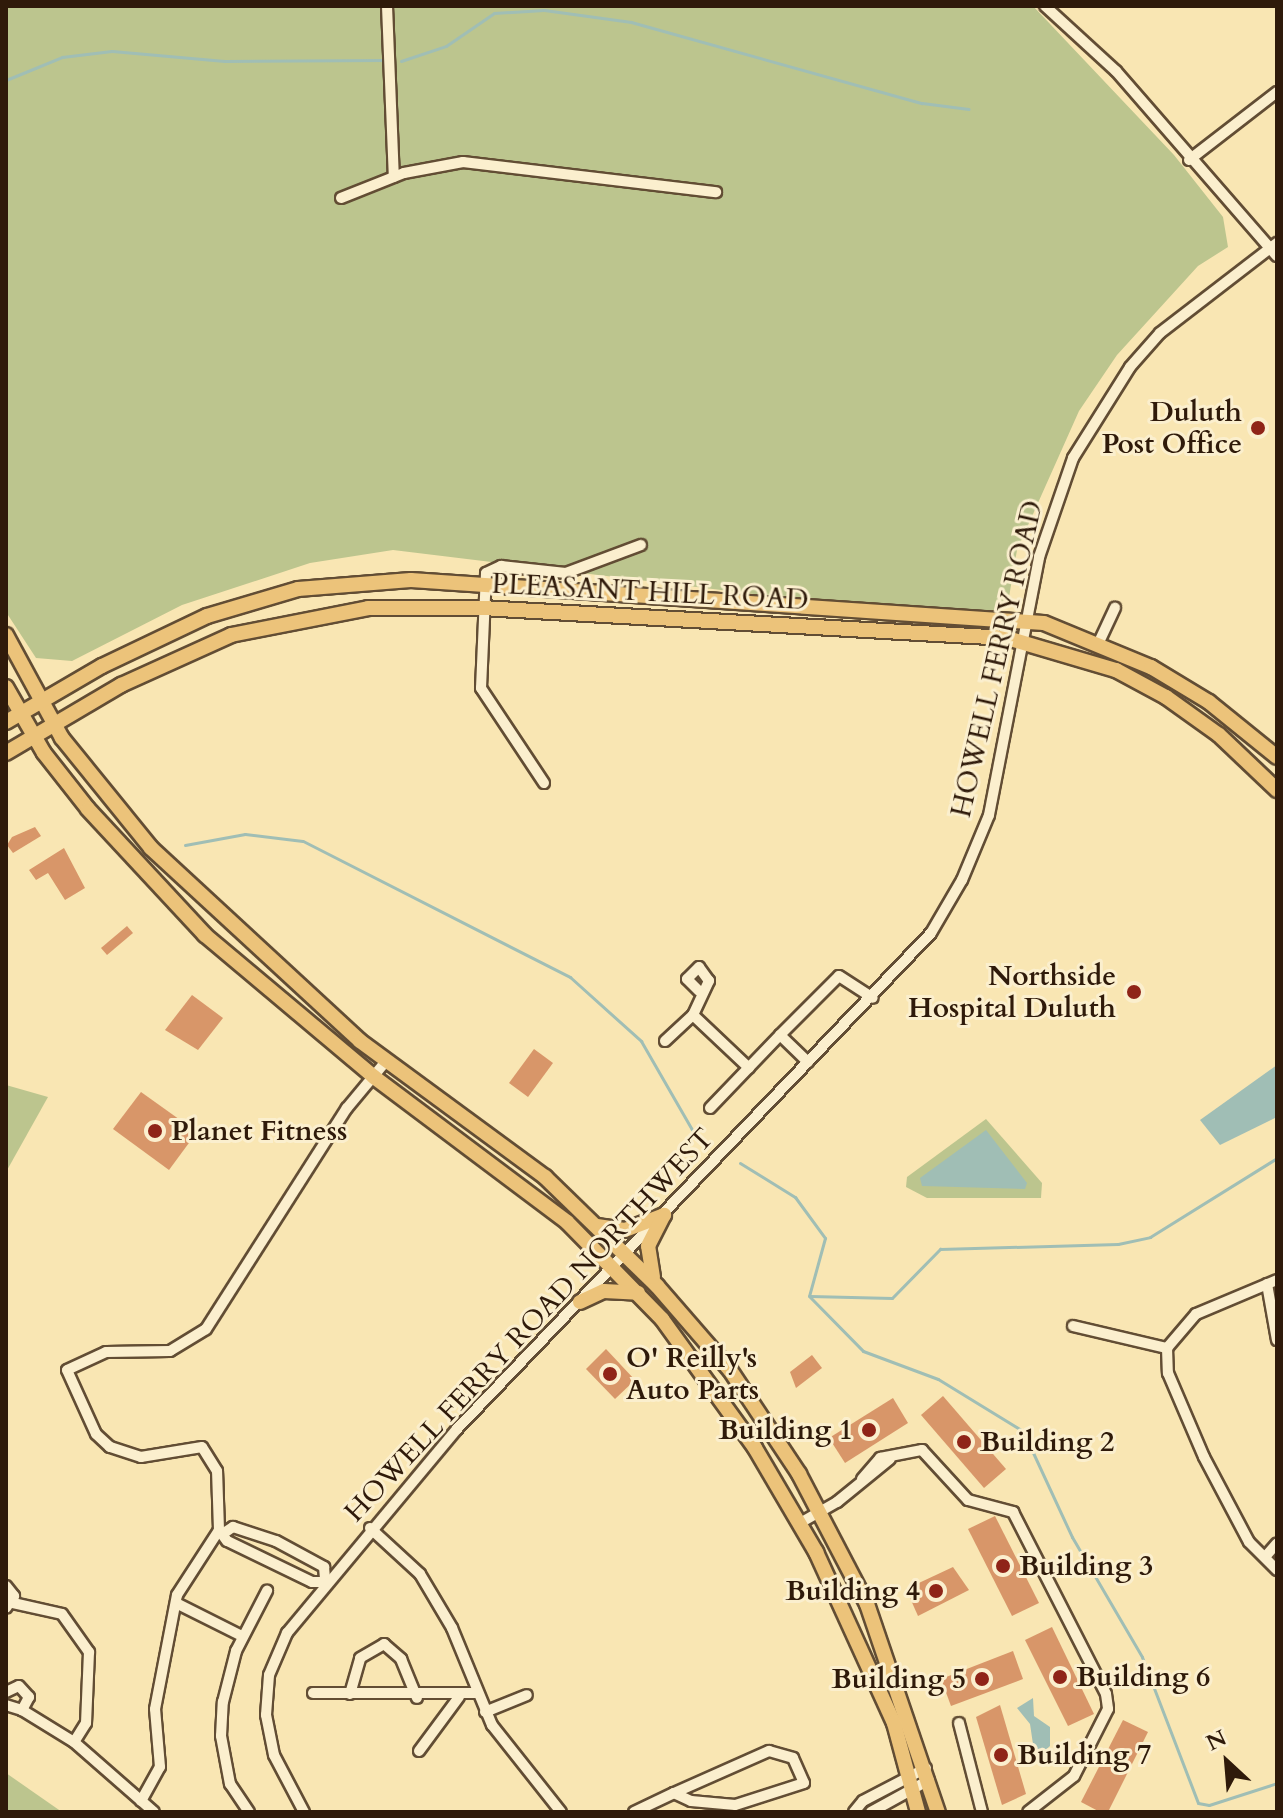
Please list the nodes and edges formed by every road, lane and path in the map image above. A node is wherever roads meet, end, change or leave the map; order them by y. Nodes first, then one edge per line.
1 (387, 6) edge
2 (1045, 6) edge
3 (1277, 92) edge
4 (1189, 160) junction
5 (394, 177) junction
6 (716, 192) dead end
7 (341, 198) dead end
8 (1274, 249) edge
9 (641, 545) dead end
10 (484, 584) junction
11 (482, 608) junction
12 (1115, 608) dead end
13 (1028, 621) junction
14 (6, 635) edge
15 (1025, 642) junction
16 (1099, 642) junction
17 (6, 687) edge
18 (42, 699) junction
19 (20, 712) junction
20 (6, 722) edge
21 (55, 725) junction
22 (34, 737) junction
23 (6, 753) edge
24 (1277, 757) edge
25 (544, 783) dead end
26 (1276, 786) edge
27 (914, 955) joint
28 (699, 991) dead end
29 (873, 998) junction
30 (693, 1015) junction
31 (780, 1035) junction
32 (665, 1041) dead end
33 (387, 1060) junction
34 (808, 1062) junction
35 (749, 1068) junction
36 (374, 1077) junction
37 (710, 1108) dead end
38 (664, 1215) junction
39 (597, 1226) junction
40 (625, 1254) junction
41 (613, 1266) junction
42 (1272, 1282) edge
43 (657, 1286) junction
44 (638, 1293) junction
45 (580, 1302) junction
46 (1073, 1326) dead end
47 (1277, 1340) edge
48 (1167, 1348) junction
49 (821, 1512) junction
50 (800, 1523) junction
51 (370, 1528) junction
52 (222, 1532) junction
53 (1277, 1543) edge
54 (290, 1548) junction
55 (283, 1563) junction
56 (1273, 1563) edge
57 (327, 1581) junction
58 (6, 1586) edge
59 (267, 1591) dead end
60 (176, 1603) junction
61 (9, 1606) edge
62 (242, 1636) junction
63 (6, 1692) edge
64 (313, 1693) dead end
65 (477, 1693) junction
66 (350, 1694) junction
67 (527, 1695) dead end
68 (459, 1697) junction
69 (417, 1698) junction
70 (6, 1705) edge
71 (22, 1710) junction
72 (485, 1712) junction
73 (959, 1723) dead end
74 (74, 1742) junction
75 (419, 1751) dead end
76 (928, 1774) junction
77 (910, 1781) junction
78 (674, 1793) junction
79 (141, 1801) junction
80 (154, 1812) edge
81 (249, 1812) edge
82 (304, 1812) edge
83 (561, 1812) edge
84 (634, 1812) edge
85 (854, 1812) edge
86 (871, 1812) edge
87 (918, 1812) edge
88 (938, 1812) edge
89 (982, 1812) edge
90 (1028, 1812) edge

1 - 5 street
2 - 4 street
3 - 4 street
4 - 8 street
5 - 6 street
5 - 7 street
8 - 13 street, HOWELL FERRY ROAD
9 - 10 street
10 - 11 street
10 - 13 highway, PLEASANT HILL ROAD
10 - 18 highway, PLEASANT HILL ROAD
11 - 15 highway, PLEASANT HILL ROAD
11 - 21 highway, PLEASANT HILL ROAD
11 - 25 street
12 - 16 street
13 - 15 street, HOWELL FERRY ROAD
13 - 16 highway, PLEASANT HILL ROAD
14 - 18 highway
15 - 26 highway, PLEASANT HILL ROAD
15 - 27 street, HOWELL FERRY ROAD
16 - 24 highway, PLEASANT HILL ROAD
17 - 19 highway
18 - 19 highway, PLEASANT HILL ROAD
18 - 21 highway
19 - 20 highway, PLEASANT HILL ROAD
19 - 22 highway
21 - 22 highway, PLEASANT HILL ROAD
21 - 33 highway
22 - 23 highway, PLEASANT HILL ROAD
22 - 36 highway
27 - 29 street, HOWELL FERRY ROAD NORTHWEST
28 - 30 street
29 - 31 street
29 - 34 street, HOWELL FERRY ROAD NORTHWEST
30 - 32 street
30 - 35 street
31 - 34 street
31 - 35 street
33 - 36 street
33 - 39 highway
34 - 38 street, HOWELL FERRY ROAD NORTHWEST
35 - 37 street
36 - 41 highway
36 - 52 street
38 - 39 highway
38 - 40 street, HOWELL FERRY ROAD NORTHWEST
38 - 43 highway
39 - 40 highway
40 - 41 street, HOWELL FERRY ROAD NORTHWEST
40 - 43 highway
41 - 44 highway
41 - 45 street, HOWELL FERRY ROAD NORTHWEST
42 - 47 street
42 - 48 street
43 - 49 highway
44 - 45 highway
44 - 50 highway
45 - 51 street, HOWELL FERRY ROAD NORTHWEST
46 - 48 street
48 - 56 street
49 - 50 street
49 - 76 highway
49 - 90 street
50 - 77 highway
51 - 57 street, HOWELL FERRY ROAD NORTHWEST
51 - 65 street
52 - 54 street
52 - 55 street
52 - 60 street
53 - 56 street
54 - 55 street
54 - 57 street
55 - 57 street
57 - 82 street, HOWELL FERRY ROAD NORTHWEST
58 - 61 street
59 - 62 street
60 - 62 street
60 - 79 street
61 - 74 street
62 - 81 street
63 - 71 street
64 - 66 street
65 - 68 street
65 - 72 street
66 - 69 street
66 - 69 street
67 - 72 street
68 - 69 street
68 - 75 street
70 - 71 street
71 - 74 street
72 - 83 street
73 - 89 street
74 - 79 street
76 - 77 street
76 - 88 highway
77 - 85 street
77 - 86 street
77 - 87 highway
78 - 78 street
78 - 84 street
79 - 80 street

